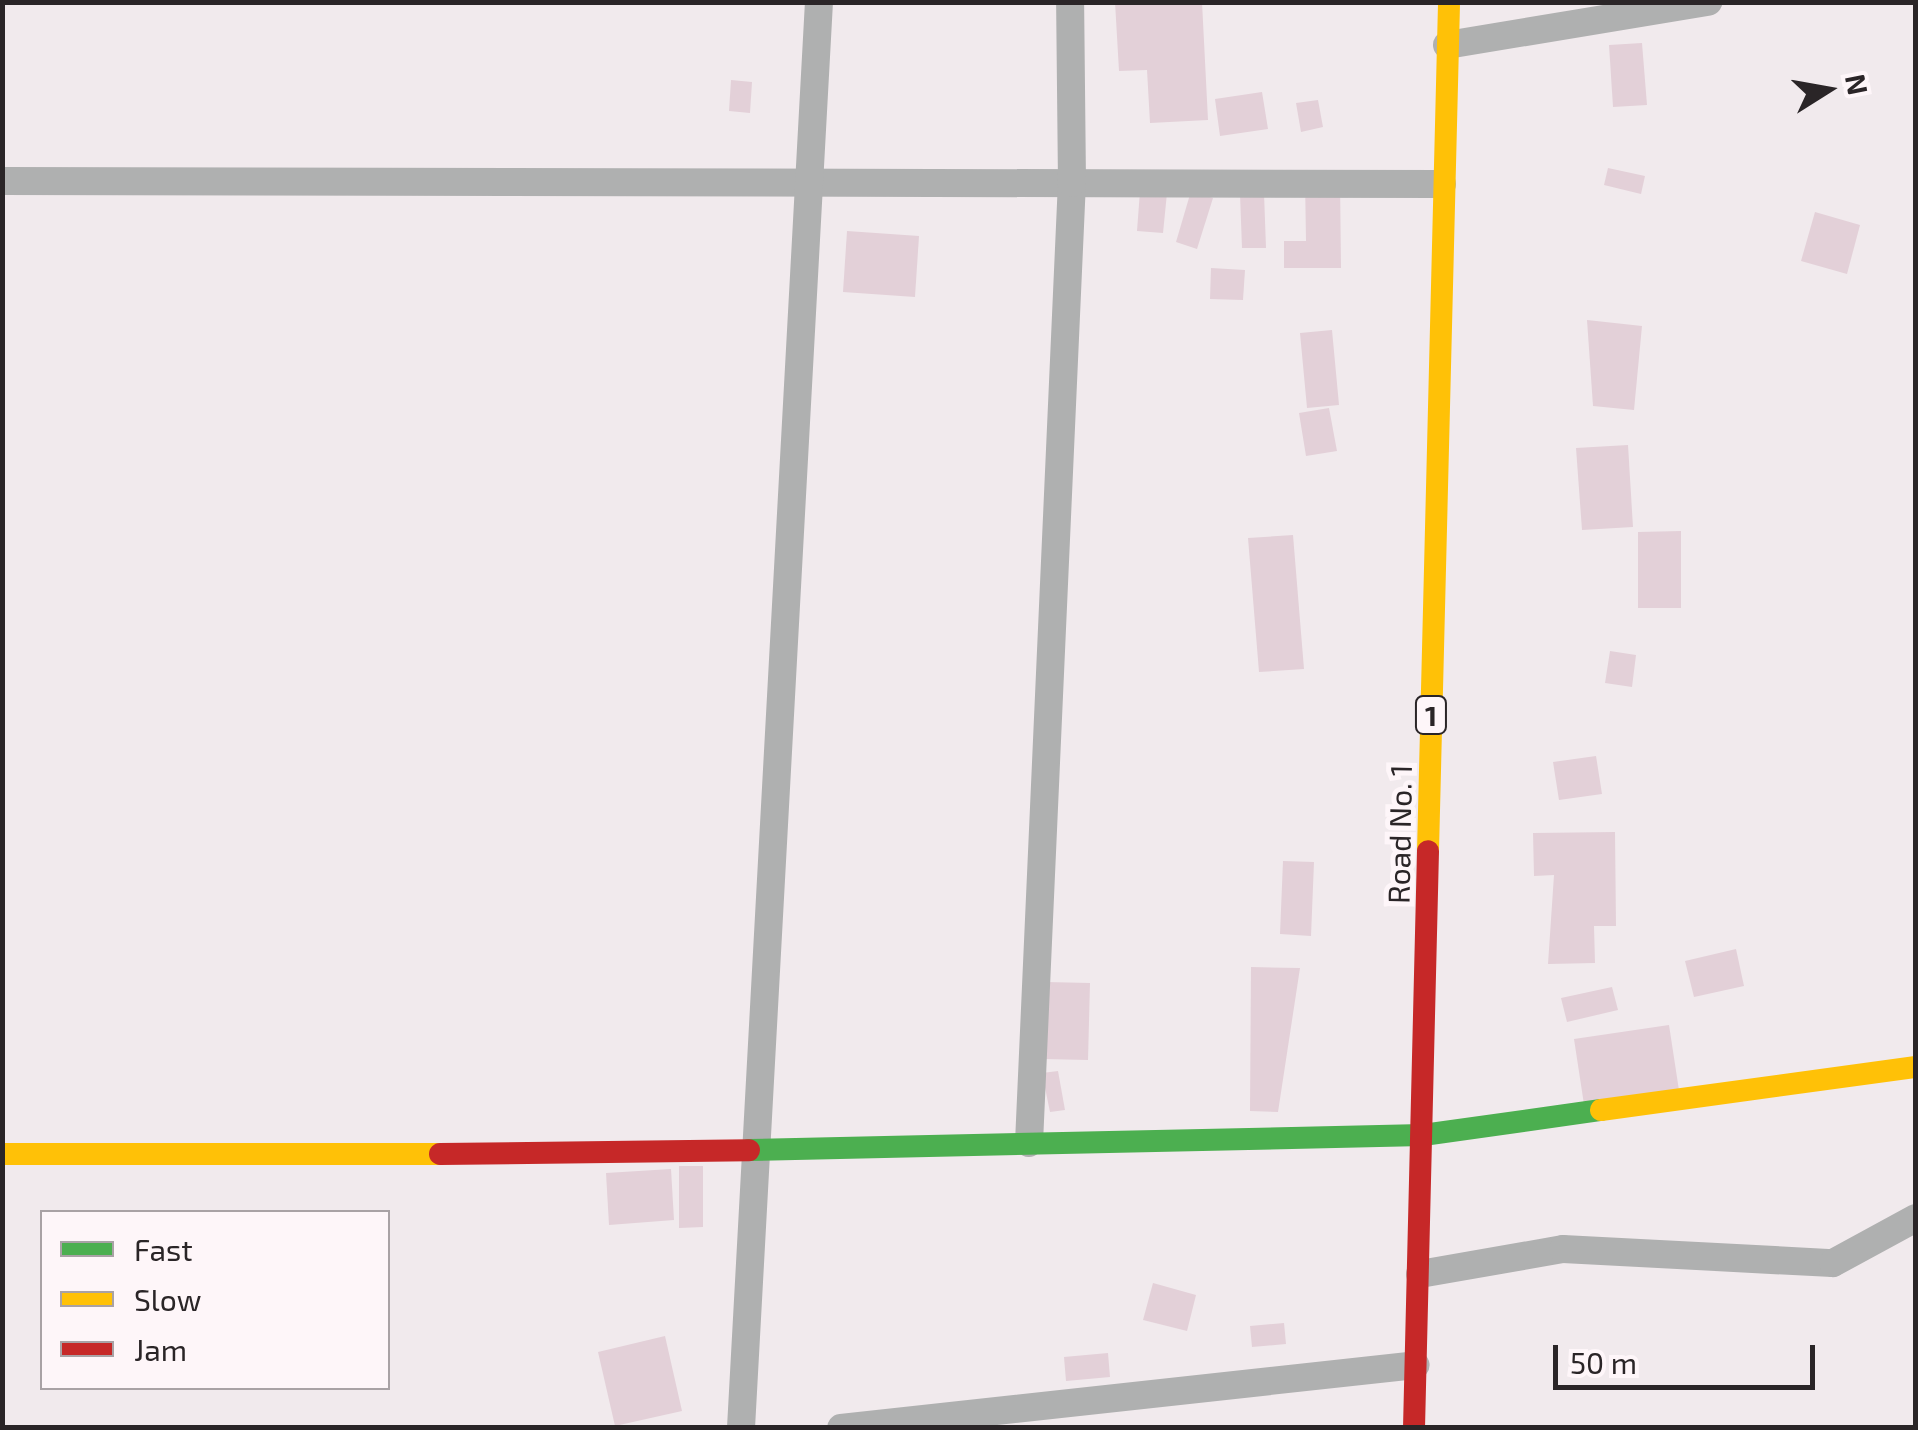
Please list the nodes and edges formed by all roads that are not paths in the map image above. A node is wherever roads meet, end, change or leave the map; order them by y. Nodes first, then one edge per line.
1 (819, 2) edge
2 (1070, 2) edge
3 (1448, 2) edge
4 (1708, 2) edge
5 (1447, 45) junction
6 (2, 181) edge
7 (815, 182) junction
8 (1072, 184) junction
9 (1442, 184) junction
10 (1916, 1068) edge
11 (1423, 1135) junction
12 (1030, 1144) junction
13 (757, 1150) junction
14 (2, 1154) edge
15 (1916, 1218) edge
16 (1420, 1274) junction
17 (1416, 1365) junction
18 (741, 1428) edge
19 (842, 1428) edge
20 (1414, 1428) edge

1 - 7 street
2 - 8 street
3 - 5 main road, Road No. 1 / 1
4 - 5 street
5 - 9 main road, Road No. 1 / 1
6 - 7 street
7 - 8 street
7 - 13 street
8 - 9 street
8 - 12 street
9 - 11 main road, Road No. 1 / 1
10 - 11 main road
11 - 12 main road
11 - 16 main road, Road No. 1 / 1
12 - 13 main road
13 - 14 main road
13 - 18 street
15 - 16 street
16 - 17 main road, Road No. 1 / 1
17 - 19 street
17 - 20 main road, Road No. 1 / 1

